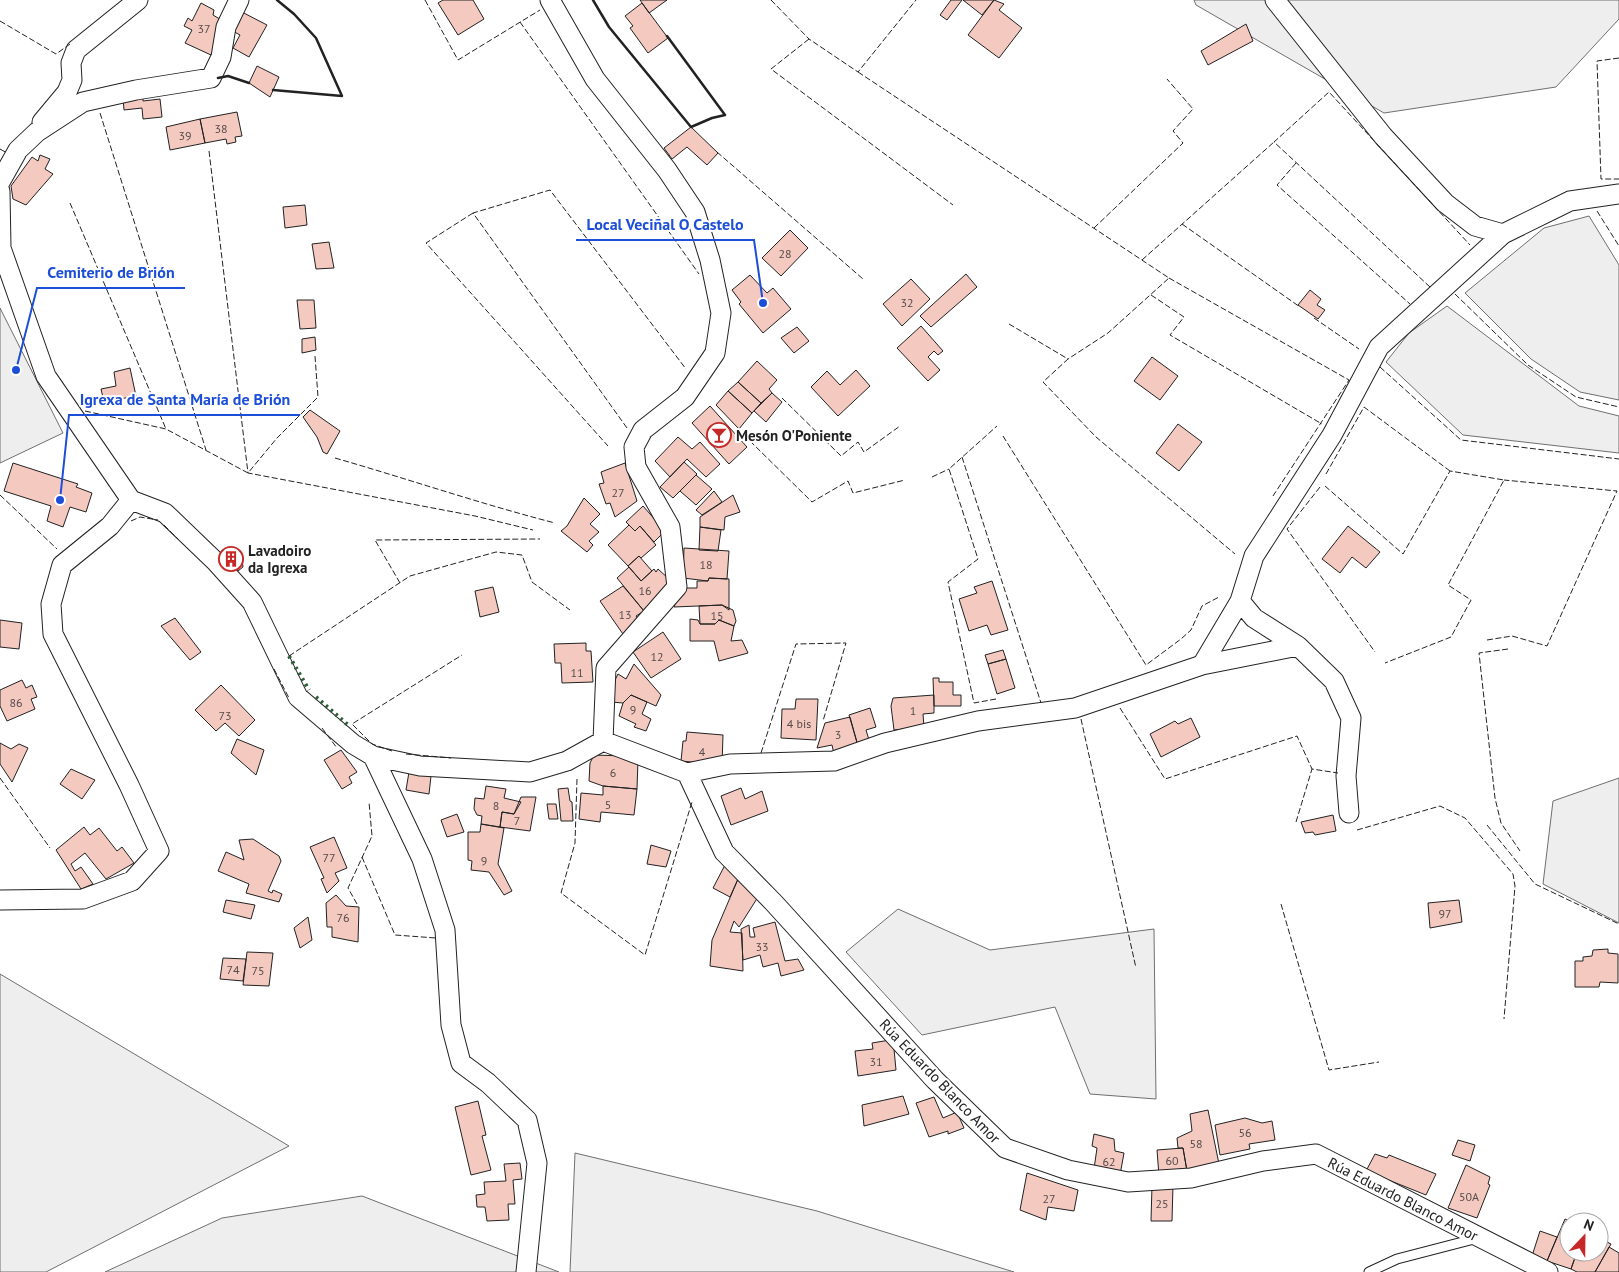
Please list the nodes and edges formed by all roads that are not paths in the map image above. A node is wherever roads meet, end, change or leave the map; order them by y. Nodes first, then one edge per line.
1 (138, 0) edge
2 (239, 0) edge
3 (550, 0) edge
4 (1274, 0) edge
5 (37, 132) junction
6 (0, 182) edge
7 (0, 191) edge
8 (1619, 194) edge
9 (1503, 234) junction
10 (131, 500) junction
11 (1240, 601) junction
12 (1298, 646) junction
13 (1202, 665) junction
14 (602, 741) junction
15 (372, 756) junction
16 (687, 773) junction
17 (1350, 814) dead end
18 (0, 900) edge
19 (1478, 1238) junction
20 (526, 1272) edge
21 (1369, 1272) edge
22 (1548, 1272) edge

1 - 5 street
2 - 5 street
3 - 14 street
4 - 9 street
5 - 6 street
7 - 10 street
8 - 9 street
9 - 11 street
10 - 15 street
10 - 18 street
11 - 12 street
11 - 13 street
12 - 13 street
12 - 17 street
13 - 16 street
14 - 15 street
14 - 16 street
15 - 20 street
16 - 19 street, Rúa Eduardo Blanco Amor
19 - 21 lane
19 - 22 street, Rúa Eduardo Blanco Amor

